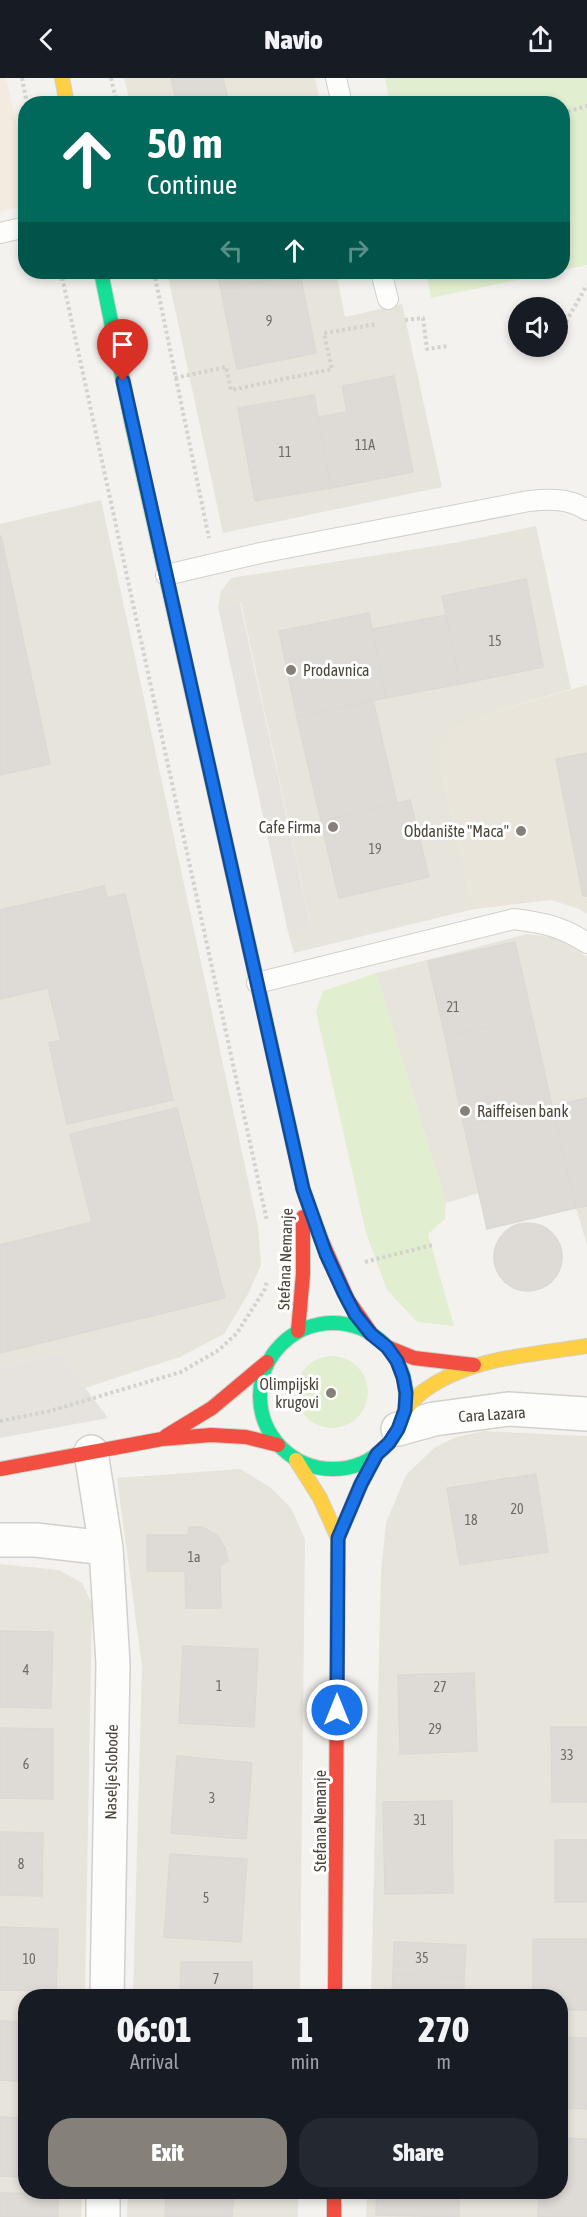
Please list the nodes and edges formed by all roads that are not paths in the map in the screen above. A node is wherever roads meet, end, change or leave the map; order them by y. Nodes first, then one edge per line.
1 (62, 78) edge
2 (336, 78) edge
3 (65, 96) edge
4 (340, 96) edge
5 (18, 229) edge
6 (0, 233) edge
7 (102, 279) edge
8 (383, 279) edge
9 (388, 299) dead end
10 (587, 510) edge
11 (166, 575) junction
12 (587, 943) edge
13 (257, 983) junction
14 (303, 1189) junction
15 (297, 1331) junction
16 (371, 1334) junction
17 (587, 1346) edge
18 (387, 1347) junction
19 (267, 1362) junction
20 (479, 1365) junction
21 (587, 1414) edge
22 (401, 1420) junction
23 (162, 1439) junction
24 (278, 1445) junction
25 (91, 1452) junction
26 (377, 1454) junction
27 (296, 1460) junction
28 (0, 1469) edge
29 (338, 1538) junction
30 (0, 1540) edge
31 (106, 1548) junction
32 (107, 1989) edge
33 (335, 1989) edge
34 (103, 2199) edge
35 (334, 2199) edge
36 (103, 2217) edge
37 (333, 2217) edge

1 - 3 main road
2 - 4 lane
5 - 6 lane
7 - 11 main road, Stefana Nemanje
8 - 9 lane
10 - 11 lane
11 - 13 main road, Stefana Nemanje
12 - 13 lane
13 - 14 main road, Stefana Nemanje
14 - 15 main road, Stefana Nemanje
14 - 16 main road, Stefana Nemanje
15 - 16 main road
15 - 19 main road
16 - 18 main road
17 - 20 main road
18 - 20 main road
18 - 22 main road
19 - 23 main road
19 - 24 main road
20 - 22 main road
21 - 22 street, Cara Lazara
22 - 26 main road
23 - 24 main road
23 - 25 main road
24 - 27 main road
25 - 28 main road
25 - 31 street, Naselje Slobode
26 - 27 main road
26 - 29 main road, Stefana Nemanje
27 - 29 main road, Stefana Nemanje
29 - 33 main road, Stefana Nemanje
30 - 31 street
31 - 32 street, Naselje Slobode
34 - 36 street
35 - 37 main road

